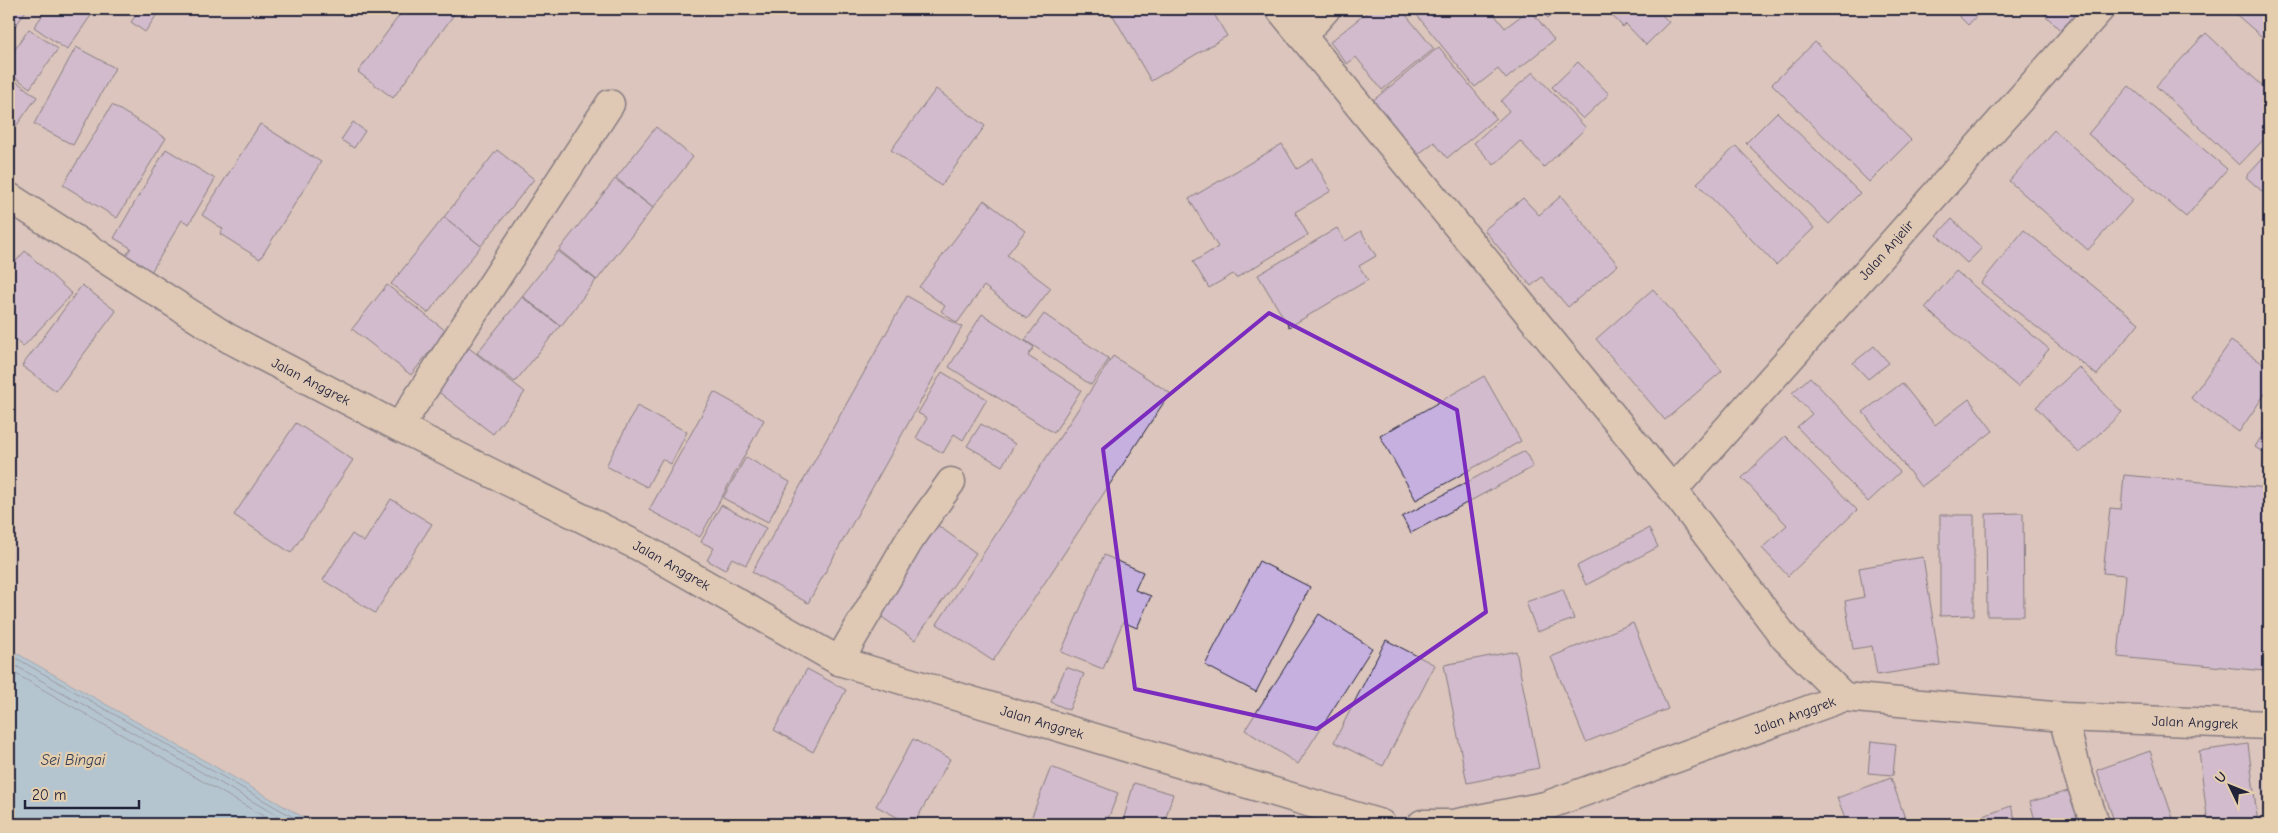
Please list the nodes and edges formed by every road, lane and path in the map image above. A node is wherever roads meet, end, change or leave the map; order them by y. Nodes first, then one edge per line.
1 (1280, 9) edge
2 (1326, 9) edge
3 (2100, 9) edge
4 (1302, 36) junction
5 (610, 104) dead end
6 (9, 197) edge
7 (399, 427) junction
8 (951, 482) dead end
9 (1673, 490) junction
10 (838, 661) junction
11 (1844, 697) junction
12 (2063, 717) junction
13 (2269, 724) edge
14 (1381, 824) edge
15 (1422, 824) edge
16 (2095, 824) edge

1 - 4 street
2 - 4 street
3 - 9 street, Jalan Anjelir
4 - 9 street
5 - 7 street
6 - 7 street, Jalan Anggrek
7 - 10 street, Jalan Anggrek
8 - 10 street
9 - 11 street
10 - 14 street, Jalan Anggrek
11 - 12 street, Jalan Anggrek
11 - 15 street, Jalan Anggrek
12 - 13 street, Jalan Anggrek
12 - 16 street

